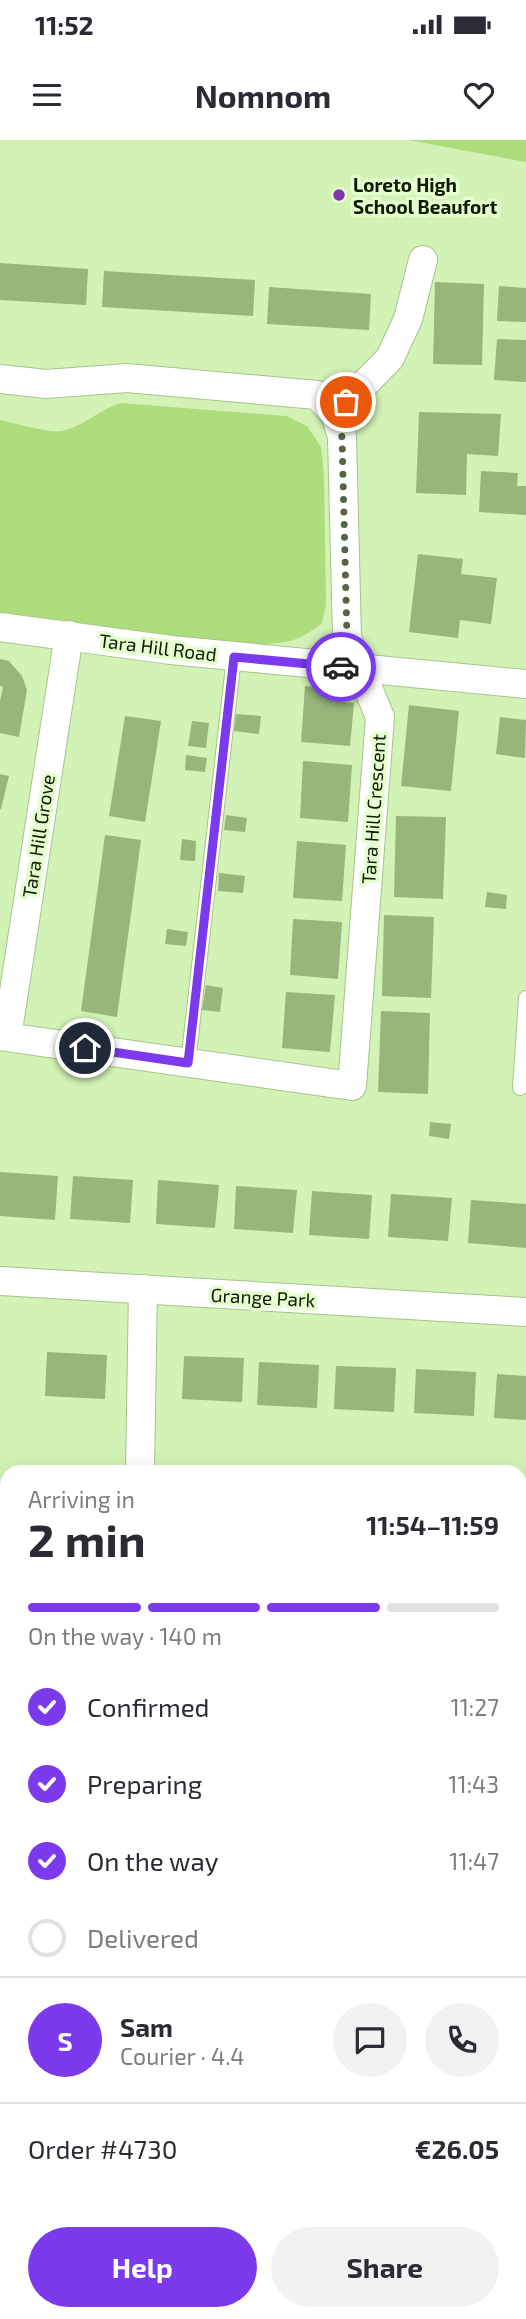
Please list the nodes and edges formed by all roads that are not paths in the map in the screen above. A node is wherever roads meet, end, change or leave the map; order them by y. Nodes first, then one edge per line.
1 (423, 260) dead end
2 (0, 379) edge
3 (335, 414) junction
4 (0, 627) edge
5 (69, 635) junction
6 (234, 657) junction
7 (359, 668) junction
8 (526, 684) edge
9 (526, 998) edge
10 (4, 1036) edge
11 (188, 1063) junction
12 (352, 1086) joint
13 (520, 1088) dead end
14 (0, 1281) edge
15 (143, 1289) junction
16 (526, 1312) edge
17 (140, 1465) edge

1 - 3 street
2 - 3 street
3 - 7 street, Tara Hill Crescent
4 - 5 street, Tara Hill Road
5 - 6 street, Tara Hill Road
5 - 10 street, Tara Hill Grove
6 - 7 street, Tara Hill Road
6 - 11 lane
7 - 8 street, Tara Hill Road
7 - 12 street, Tara Hill Crescent
9 - 13 lane
10 - 11 street, Tara Hill Grove
11 - 12 street, Tara Hill Grove
14 - 15 street, Grange Park
15 - 16 street, Grange Park
15 - 17 street

